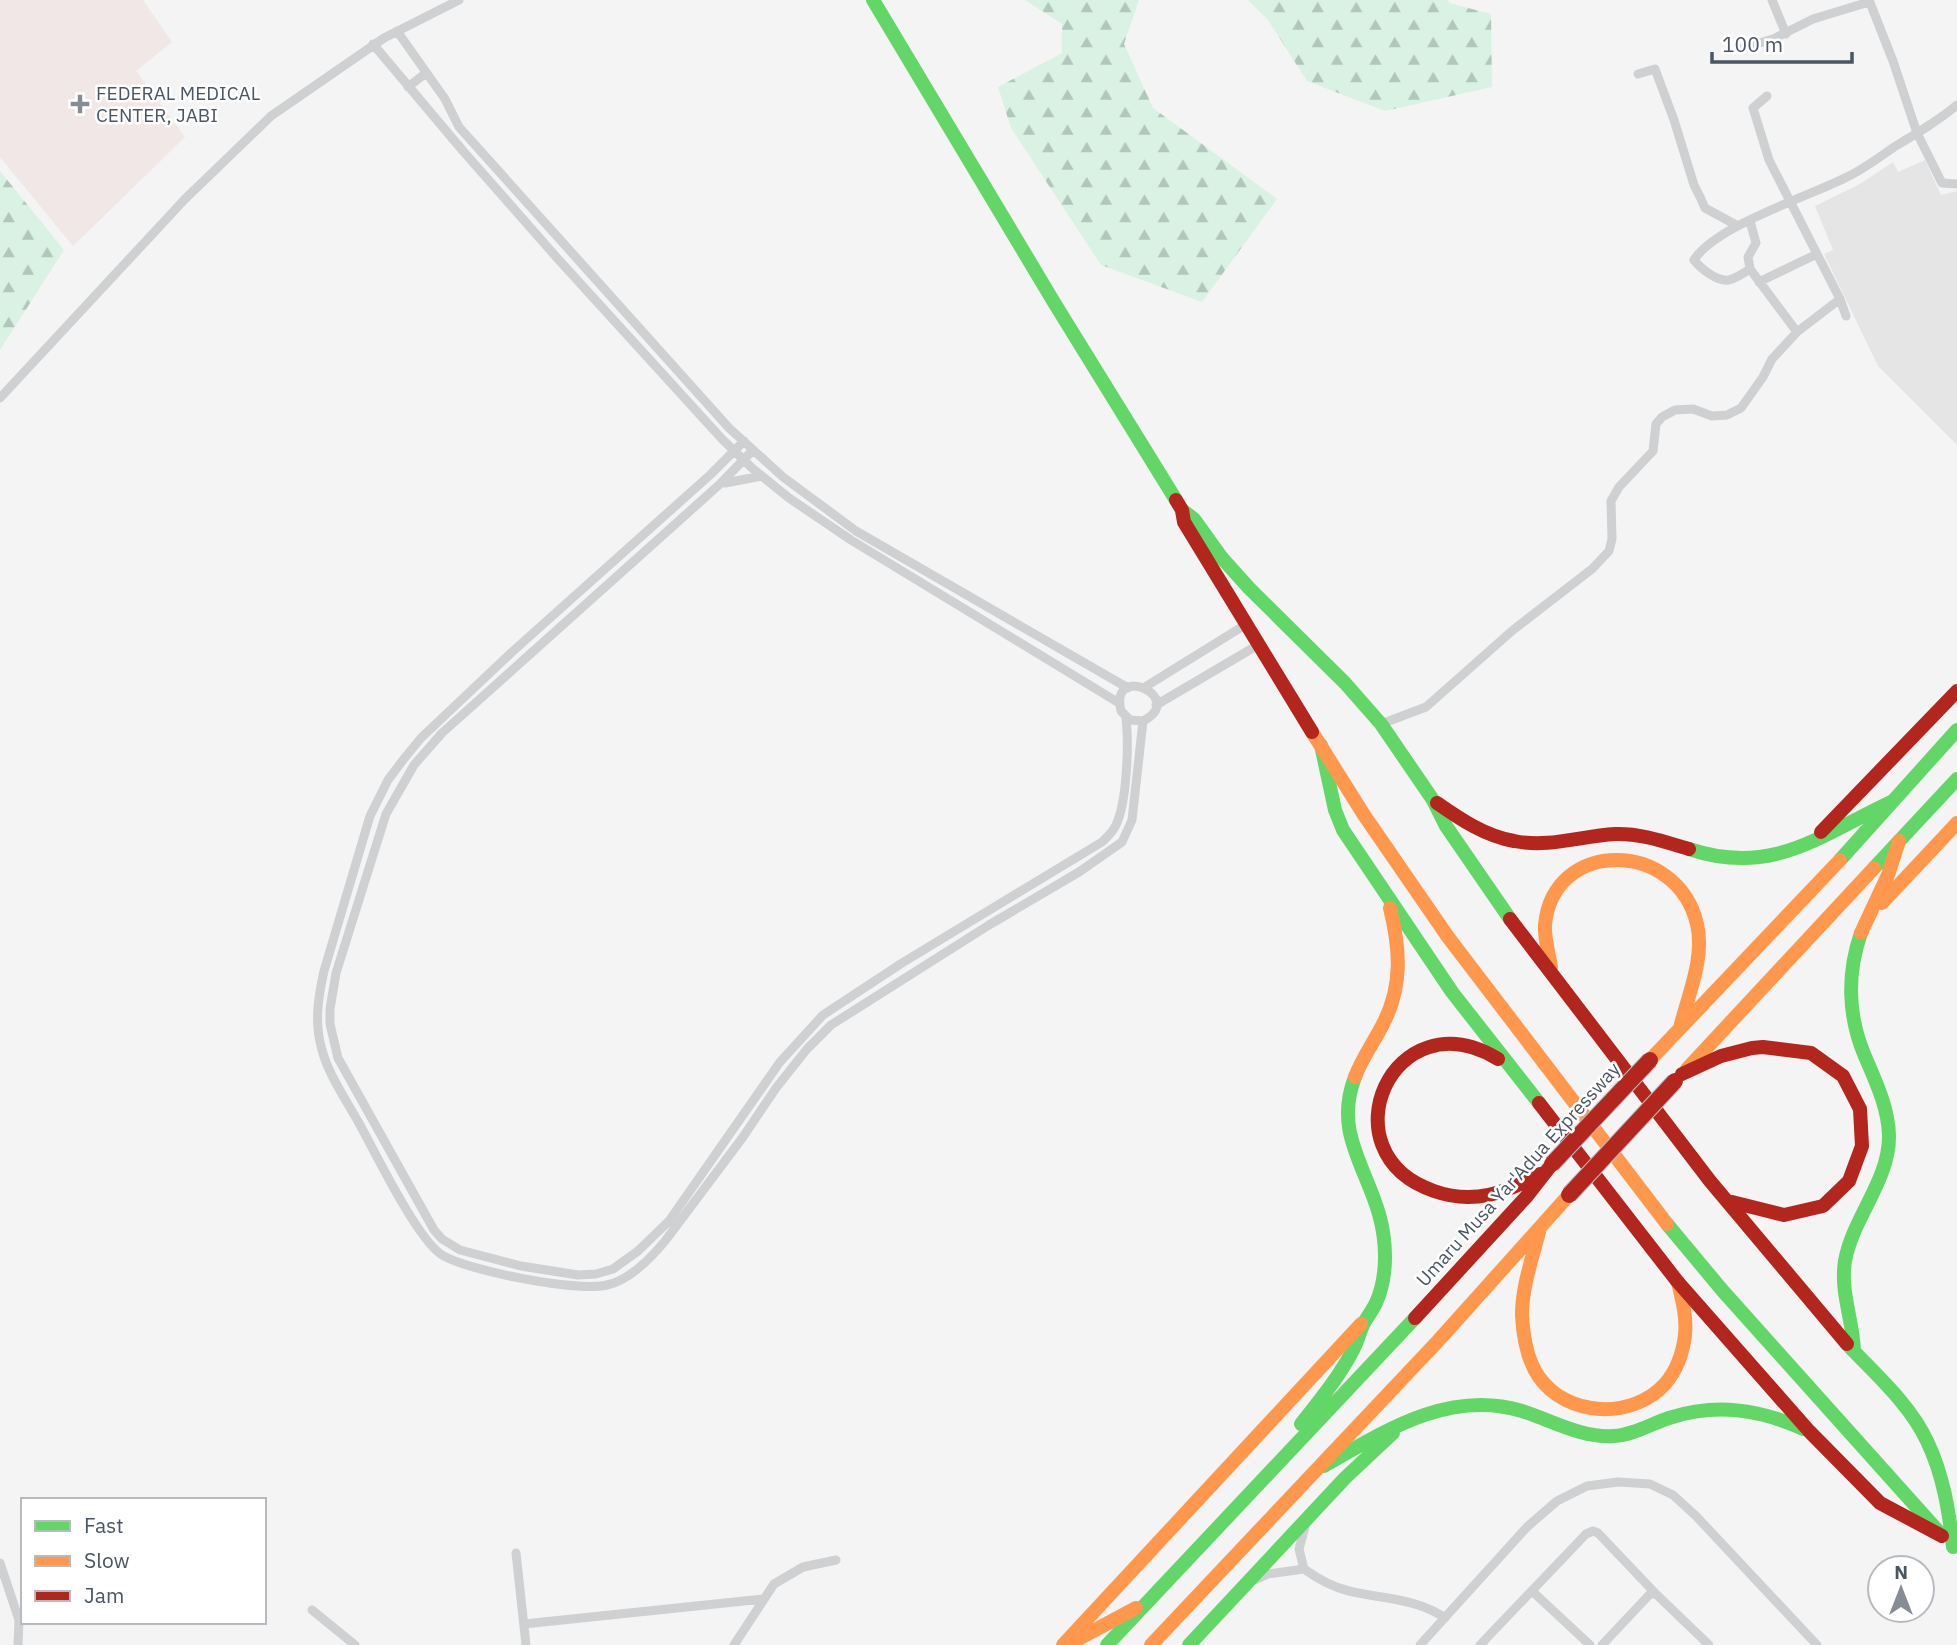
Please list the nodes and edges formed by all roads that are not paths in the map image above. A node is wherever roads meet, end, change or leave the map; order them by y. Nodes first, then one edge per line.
1 (459, 0) edge
2 (873, 0) edge
3 (1772, 0) edge
4 (1869, 1) edge
5 (397, 31) junction
6 (1786, 34) junction
7 (373, 44) junction
8 (1743, 48) dead end
9 (426, 73) junction
10 (1637, 74) dead end
11 (408, 87) junction
12 (1767, 96) dead end
13 (445, 99) junction
14 (1957, 105) edge
15 (430, 113) junction
16 (1917, 133) junction
17 (1957, 184) edge
18 (1791, 200) junction
19 (1750, 221) junction
20 (1738, 226) junction
21 (1817, 254) junction
22 (1750, 270) junction
23 (1759, 282) junction
24 (1840, 299) junction
25 (1846, 316) dead end
26 (1797, 332) junction
27 (0, 398) edge
28 (722, 439) junction
29 (744, 441) junction
30 (754, 450) junction
31 (734, 451) junction
32 (744, 461) junction
33 (718, 467) junction
34 (762, 476) junction
35 (720, 484) junction
36 (1182, 510) junction
37 (1245, 625) junction
38 (1023, 629) junction
39 (1017, 640) junction
40 (1258, 645) junction
41 (1145, 687) junction
42 (1128, 688) junction
43 (1957, 691) edge
44 (1119, 702) junction
45 (1156, 705) junction
46 (1126, 718) junction
47 (1143, 721) junction
48 (1381, 724) junction
49 (1957, 730) edge
50 (1321, 745) junction
51 (1957, 779) edge
52 (1433, 800) junction
53 (1893, 801) junction
54 (1956, 825) edge
55 (1899, 841) junction
56 (1799, 847) junction
57 (1072, 860) junction
58 (1079, 872) junction
59 (1387, 896) junction
60 (1874, 909) junction
61 (983, 912) junction
62 (989, 925) junction
63 (902, 963) junction
64 (908, 975) junction
65 (1553, 976) junction
66 (1679, 1030) junction
67 (1506, 1064) junction
68 (1679, 1077) junction
69 (1547, 1169) junction
70 (1729, 1201) junction
71 (1540, 1230) junction
72 (625, 1261) junction
73 (634, 1271) junction
74 (1677, 1281) junction
75 (1365, 1320) junction
76 (1854, 1351) junction
77 (1432, 1411) junction
78 (1809, 1432) junction
79 (1284, 1456) junction
80 (1312, 1473) junction
81 (1309, 1516) junction
82 (1951, 1545) edge
83 (516, 1553) dead end
84 (836, 1560) dead end
85 (0, 1563) edge
86 (1304, 1569) junction
87 (1247, 1583) junction
88 (1532, 1591) junction
89 (1656, 1594) junction
90 (763, 1599) junction
91 (1147, 1601) junction
92 (312, 1610) dead end
93 (1175, 1618) junction
94 (1445, 1618) junction
95 (524, 1624) junction
96 (18, 1645) edge
97 (355, 1645) edge
98 (526, 1645) edge
99 (734, 1645) edge
100 (1065, 1645) edge
101 (1107, 1645) edge
102 (1151, 1645) edge
103 (1161, 1645) edge
104 (1189, 1645) edge
105 (1420, 1645) edge
106 (1480, 1645) edge
107 (1590, 1645) edge
108 (1602, 1645) edge
109 (1709, 1645) edge
110 (1817, 1645) edge

1 - 5 street
2 - 36 main road
3 - 6 street
4 - 6 street
4 - 16 street
5 - 7 street
5 - 9 street
6 - 8 street
7 - 11 street
7 - 27 street
9 - 11 street
9 - 13 street
10 - 20 street
11 - 15 street
12 - 18 street
13 - 15 street
13 - 29 street
14 - 16 street
15 - 28 street
16 - 17 street
16 - 18 street
18 - 19 street
18 - 21 street
19 - 20 street
19 - 22 street
20 - 22 street
21 - 23 street
21 - 24 street
22 - 23 street
23 - 26 street
24 - 25 street
24 - 26 street
26 - 48 street
28 - 31 street
28 - 33 street
29 - 30 street
29 - 31 street
30 - 32 street
30 - 38 street
31 - 32 street
31 - 33 street
32 - 34 street
32 - 35 street
33 - 73 street
34 - 35 street
34 - 39 street
35 - 72 street
36 - 37 main road
36 - 48 main road
37 - 40 main road
37 - 41 street
38 - 39 street
38 - 42 street
39 - 44 street
40 - 45 street
40 - 50 main road
41 - 42 street
41 - 45 street
42 - 44 street
43 - 56 main road
44 - 46 street
45 - 47 street
46 - 47 street
46 - 57 street
47 - 58 street
48 - 52 main road
49 - 53 main road, Umaru Musa Yar'Adua Expressway
50 - 59 main road
50 - 82 main road
51 - 55 main road
52 - 56 main road
52 - 65 main road
53 - 56 main road
53 - 66 main road, Umaru Musa Yar'Adua Expressway
54 - 60 main road
55 - 60 main road
55 - 68 main road
57 - 58 street
57 - 61 street
58 - 62 street
59 - 67 main road
59 - 75 main road
60 - 76 main road
61 - 62 street
61 - 63 street
62 - 64 street
63 - 64 street
63 - 72 street
64 - 73 street
65 - 66 main road
65 - 70 main road
66 - 69 main road, Umaru Musa Yar'Adua Expressway, bridge
67 - 69 main road
67 - 74 main road
68 - 70 main road
68 - 71 main road, bridge
69 - 79 main road, Umaru Musa Yar'Adua Expressway
70 - 76 main road
71 - 74 main road
71 - 80 main road
72 - 73 street
74 - 78 main road
75 - 79 main road
75 - 100 main road
76 - 82 main road
77 - 78 main road
77 - 80 main road
77 - 81 main road
78 - 82 main road
79 - 91 main road, Umaru Musa Yar'Adua Expressway
80 - 93 main road
81 - 86 street
81 - 87 main road
83 - 95 street
84 - 90 street
85 - 96 street
86 - 87 street
86 - 94 street
87 - 104 main road
88 - 89 street
88 - 106 street
88 - 107 street
89 - 108 street
89 - 109 street
90 - 95 street
90 - 99 street
91 - 100 main road
91 - 101 main road, Umaru Musa Yar'Adua Expressway
92 - 97 street
93 - 102 main road
93 - 103 main road
94 - 105 street
94 - 110 street
95 - 98 street

